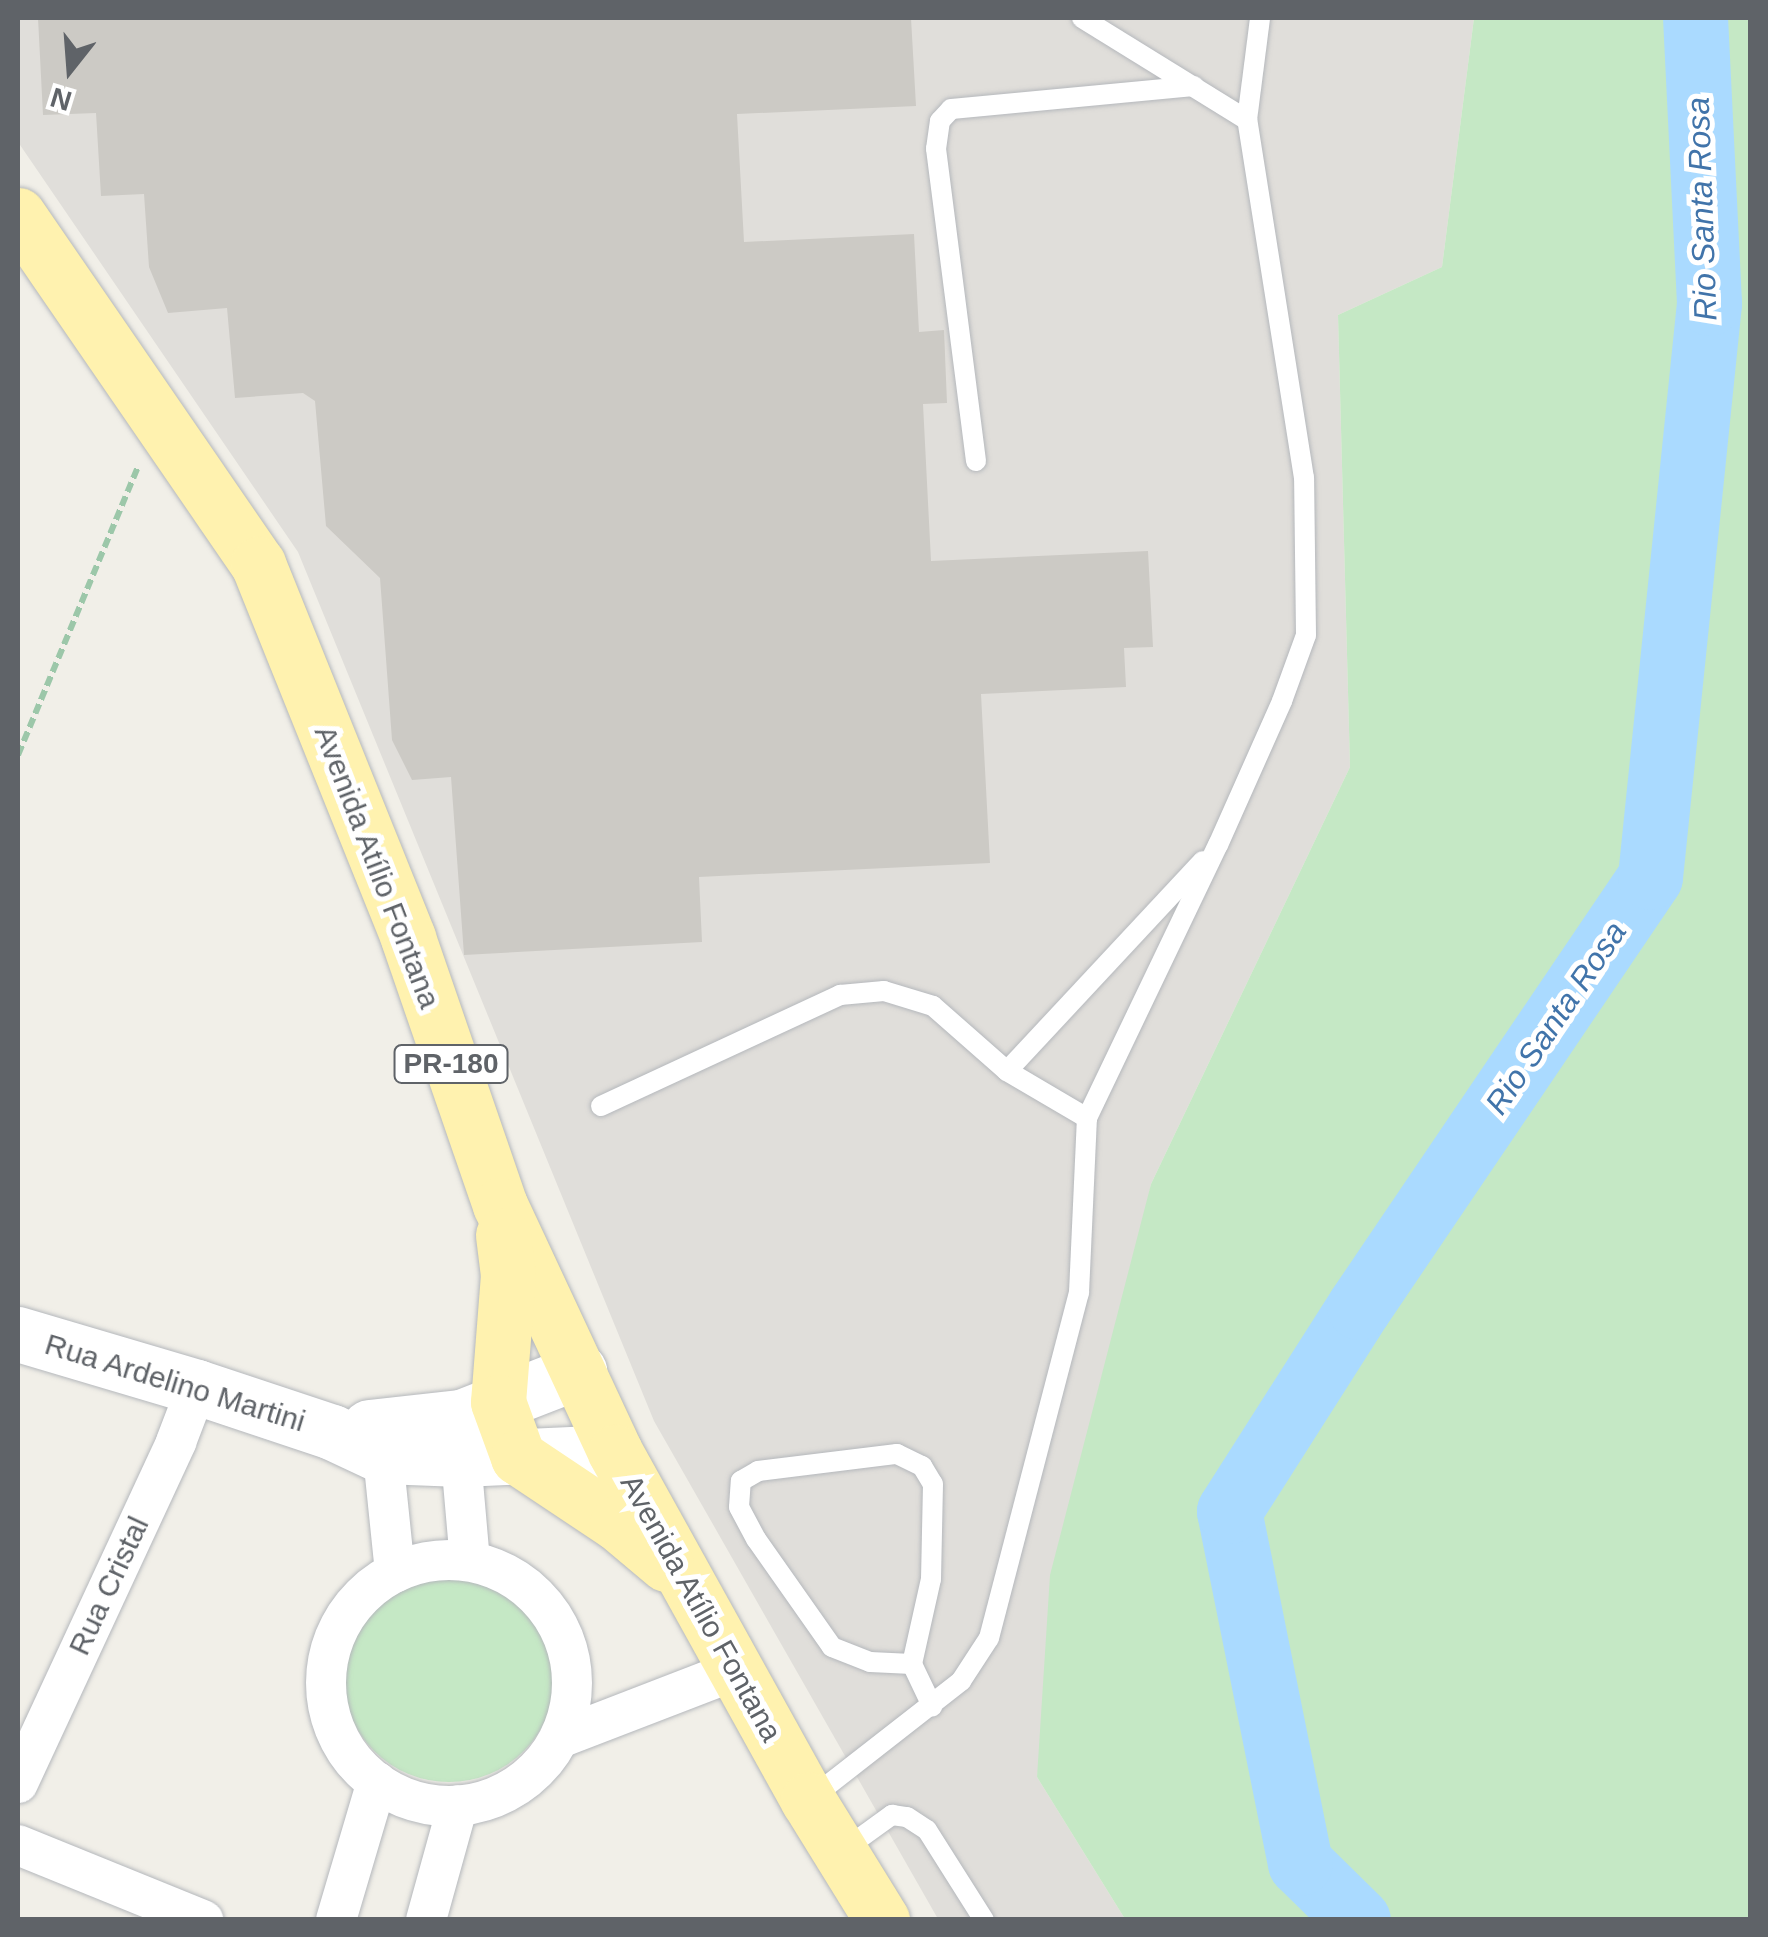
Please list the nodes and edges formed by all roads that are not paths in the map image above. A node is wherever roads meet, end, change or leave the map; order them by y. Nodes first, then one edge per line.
1 (1082, 18) edge
2 (1260, 18) edge
3 (1194, 86) junction
4 (1247, 120) junction
5 (18, 214) edge
6 (976, 462) dead end
7 (1218, 845) junction
8 (1007, 1071) junction
9 (602, 1106) dead end
10 (1088, 1118) junction
11 (500, 1205) junction
12 (18, 1334) edge
13 (579, 1371) junction
14 (197, 1388) junction
15 (498, 1402) junction
16 (332, 1432) junction
17 (615, 1452) junction
18 (384, 1456) junction
19 (518, 1457) junction
20 (461, 1459) junction
21 (470, 1562) junction
22 (395, 1572) junction
23 (687, 1582) junction
24 (912, 1664) junction
25 (736, 1670) junction
26 (932, 1706) junction
27 (560, 1738) junction
28 (377, 1782) junction
29 (18, 1783) edge
30 (808, 1800) junction
31 (458, 1806) junction
32 (18, 1845) edge
33 (842, 1851) junction
34 (203, 1920) edge
35 (336, 1920) edge
36 (426, 1920) edge
37 (882, 1920) edge
38 (984, 1920) edge

1 - 3 lane
2 - 4 lane
3 - 4 lane
3 - 6 lane
4 - 7 lane
5 - 11 main road, Avenida Atílio Fontana / PR-180
7 - 8 lane
7 - 10 lane
8 - 9 lane
8 - 10 lane
10 - 26 lane
11 - 13 main road, Avenida Atílio Fontana / PR-180
11 - 15 main road
12 - 14 street, Rua Ardelino Martini
13 - 15 street, Rua Ardelino Martini
13 - 17 main road, Avenida Atílio Fontana / PR-180
14 - 16 street, Rua Ardelino Martini
14 - 29 street, Rua Cristal
15 - 16 street, Rua Ardelino Martini
15 - 19 main road
16 - 18 street, Rua Ardelino Martini
17 - 19 street, Rua Ardelino Martini
17 - 23 main road, Avenida Atílio Fontana / PR-180
18 - 20 street, Rua Ardelino Martini
18 - 22 street
19 - 20 street, Rua Ardelino Martini
19 - 23 main road
20 - 21 street
21 - 22 street
21 - 27 street
22 - 28 street
23 - 25 main road, Avenida Atílio Fontana / PR-180
24 - 24 lane
24 - 26 lane
25 - 27 street
25 - 30 main road, Avenida Atílio Fontana / PR-180
26 - 30 lane
27 - 31 street
28 - 31 street
28 - 35 street
30 - 33 main road, Avenida Atílio Fontana / PR-180
31 - 36 street
32 - 34 street
33 - 37 main road, Avenida Atílio Fontana / PR-180
33 - 38 lane

